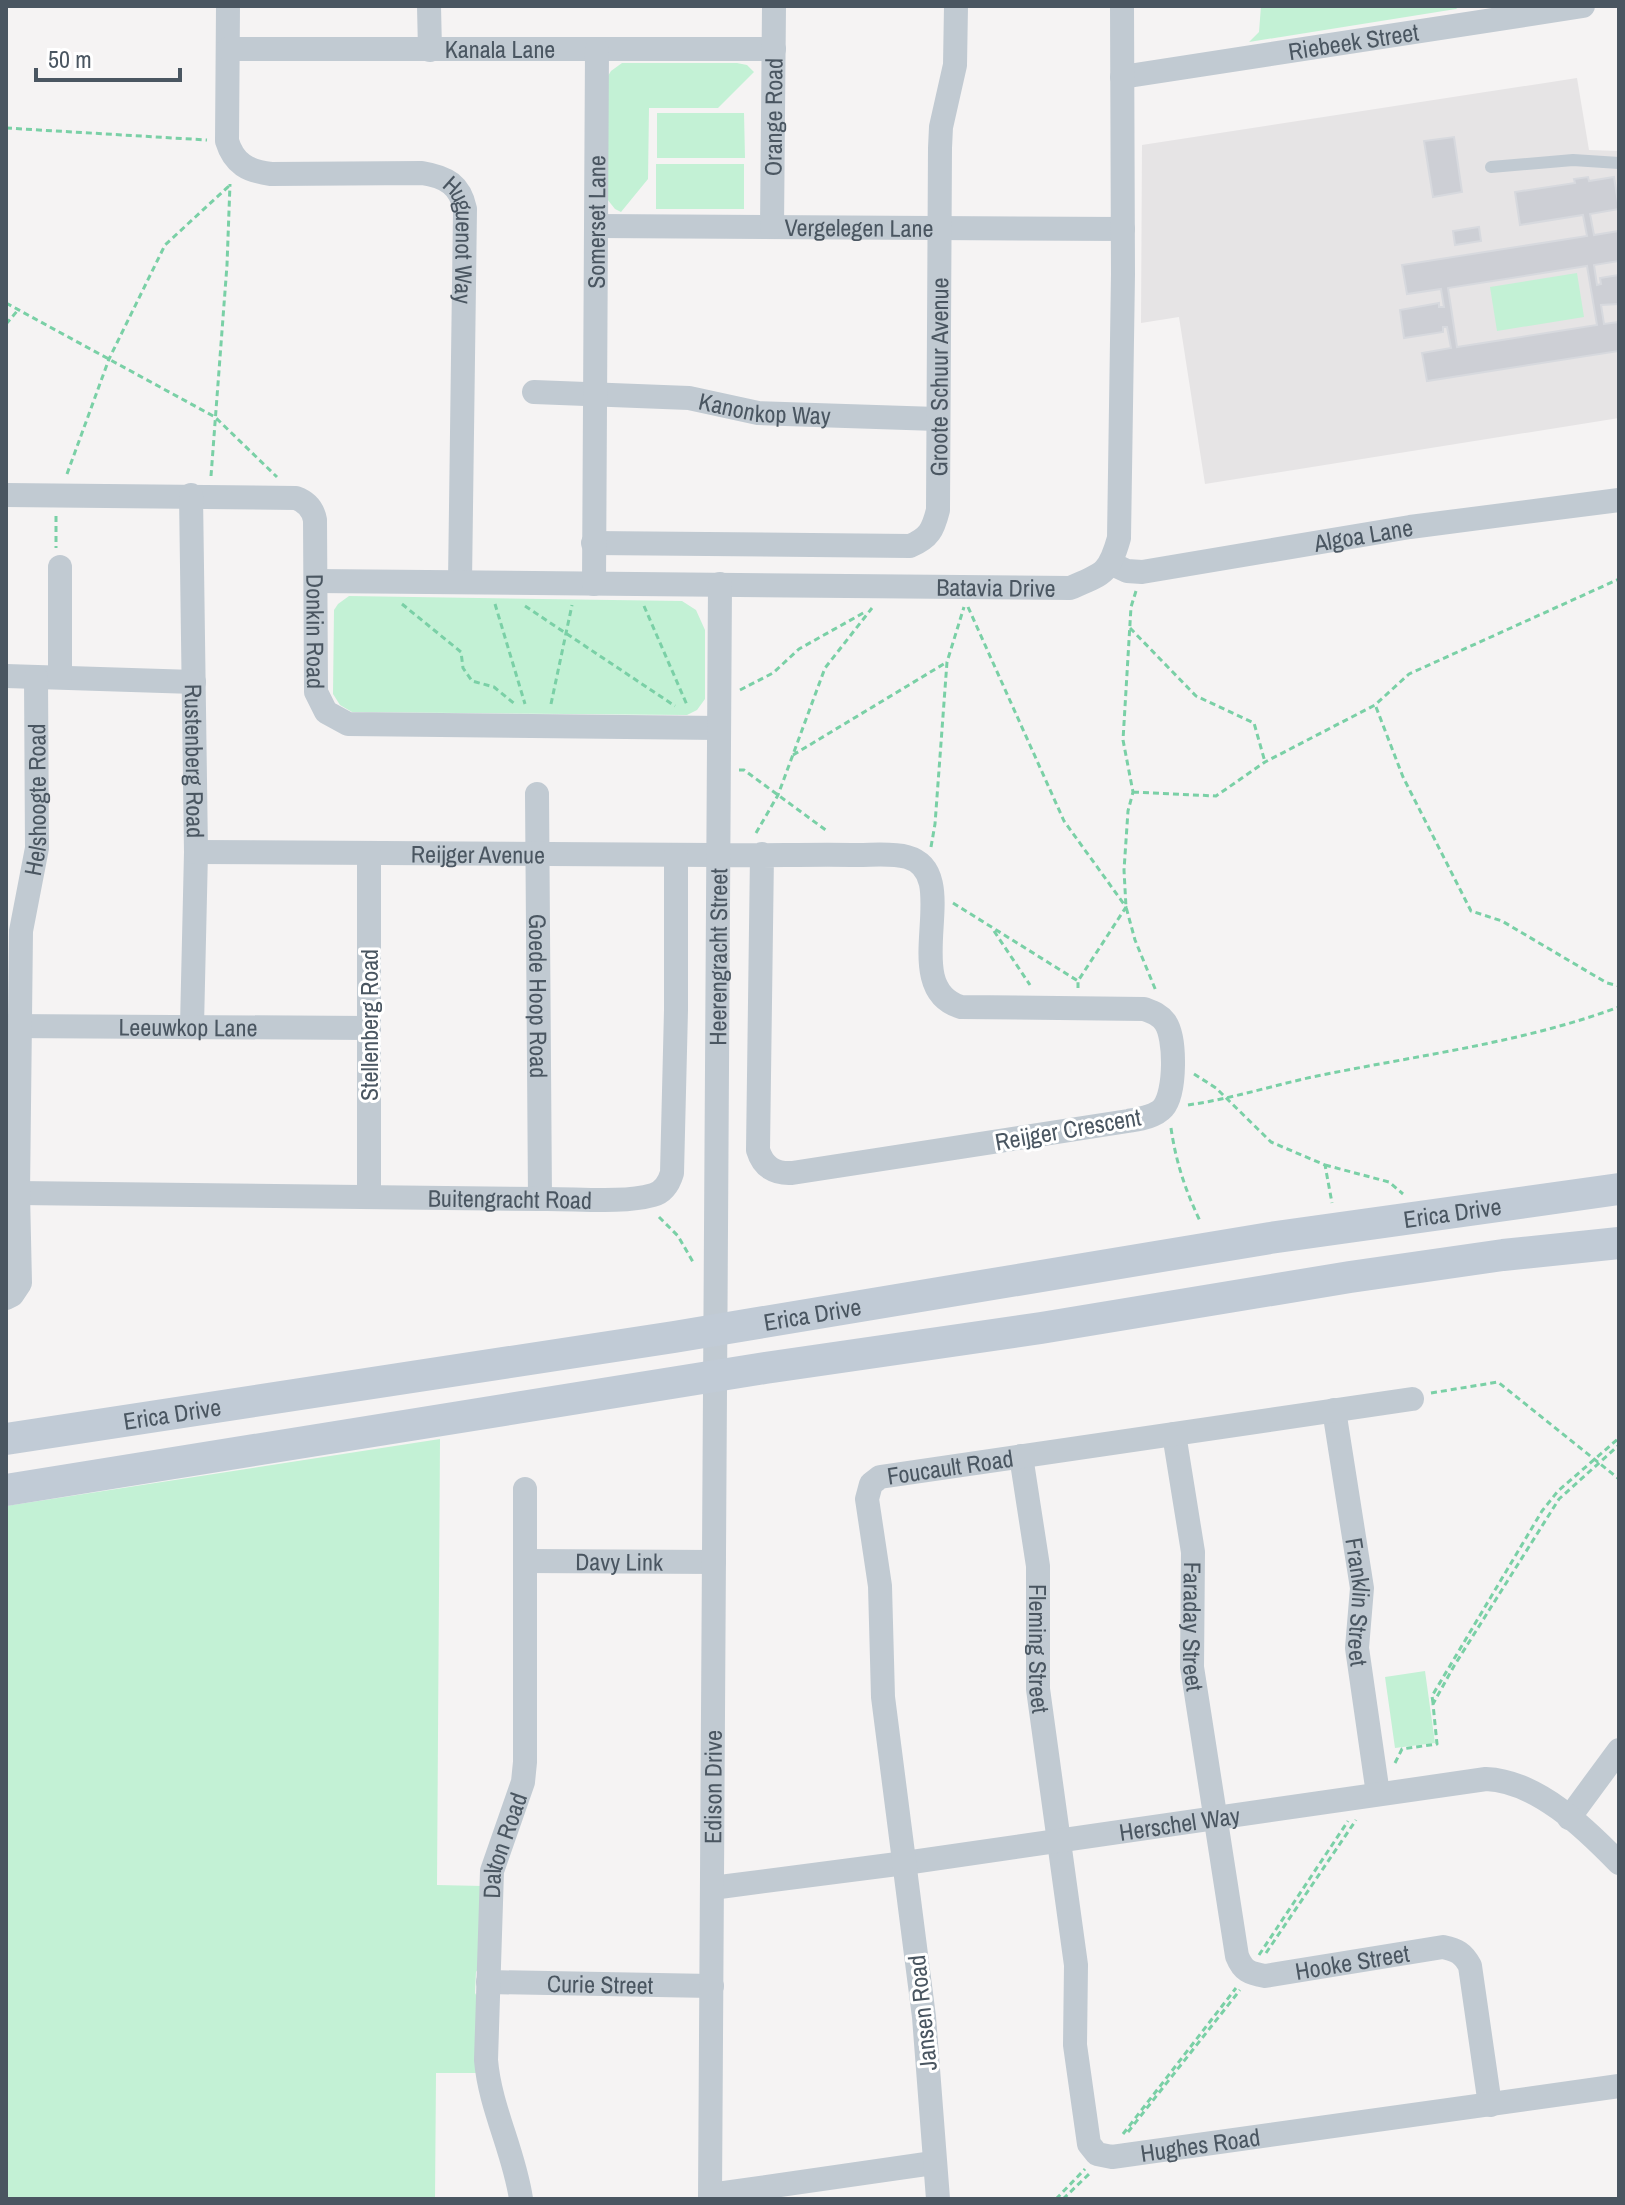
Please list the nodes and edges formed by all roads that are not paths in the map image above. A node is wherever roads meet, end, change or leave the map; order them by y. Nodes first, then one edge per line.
1 (228, 6) edge
2 (429, 6) edge
3 (774, 6) edge
4 (956, 6) edge
5 (1122, 6) edge
6 (1583, 6) edge
7 (1488, 13) edge
8 (228, 49) junction
9 (774, 49) junction
10 (430, 50) junction
11 (597, 50) junction
12 (1122, 77) junction
13 (1619, 163) edge
14 (1491, 167) dead end
15 (597, 226) junction
16 (772, 227) junction
17 (941, 228) junction
18 (1123, 229) junction
19 (534, 392) dead end
20 (594, 394) junction
21 (937, 419) junction
22 (6, 495) edge
23 (200, 495) junction
24 (1619, 500) edge
25 (938, 510) joint
26 (593, 543) junction
27 (1112, 564) junction
28 (60, 567) road end
29 (316, 581) junction
30 (460, 582) junction
31 (584, 584) junction
32 (720, 584) junction
33 (6, 676) edge
34 (48, 677) junction
35 (194, 682) junction
36 (719, 728) junction
37 (537, 794) dead end
38 (196, 852) junction
39 (369, 853) junction
40 (756, 854) junction
41 (538, 855) junction
42 (676, 855) junction
43 (719, 855) junction
44 (14, 1026) edge
45 (192, 1026) junction
46 (369, 1028) junction
47 (1619, 1189) edge
48 (18, 1193) junction
49 (369, 1197) junction
50 (540, 1199) junction
51 (1619, 1243) edge
52 (6, 1298) edge
53 (715, 1331) junction
54 (715, 1376) junction
55 (1412, 1399) road end
56 (1334, 1410) junction
57 (1174, 1434) junction
58 (6, 1439) edge
59 (1021, 1456) junction
60 (525, 1489) dead end
61 (6, 1490) edge
62 (525, 1561) junction
63 (714, 1562) junction
64 (1619, 1750) edge
65 (1384, 1783) junction
66 (1569, 1818) junction
67 (1214, 1819) junction
68 (1060, 1841) junction
69 (905, 1863) junction
70 (1619, 1863) edge
71 (712, 1888) junction
72 (488, 1982) junction
73 (712, 1986) junction
74 (1619, 2086) edge
75 (1490, 2105) junction
76 (933, 2163) junction
77 (710, 2197) edge
78 (521, 2199) edge
79 (938, 2199) edge

1 - 8 street
2 - 10 street
3 - 9 street, Orange Road
4 - 17 street, Groote Schuur Avenue
5 - 12 street
6 - 7 street, Riebeek Street
7 - 12 street, Riebeek Street
8 - 10 street, Kanala Lane
8 - 30 street, Huguenot Way
9 - 11 street, Kanala Lane
9 - 16 street, Orange Road
10 - 11 street, Kanala Lane
11 - 15 street, Somerset Lane
12 - 18 street
13 - 14 lane
15 - 16 street, Vergelegen Lane
15 - 20 street, Somerset Lane
16 - 17 street, Vergelegen Lane
17 - 18 street, Vergelegen Lane
17 - 21 street, Groote Schuur Avenue
18 - 27 street
19 - 20 street
20 - 21 street, Kanonkop Way
20 - 26 street, Somerset Lane
21 - 25 street, Groote Schuur Avenue
22 - 23 street
23 - 29 street, Donkin Road
23 - 35 street, Rustenberg Road
24 - 27 street, Algoa Lane
25 - 26 street, Batavia Drive
26 - 31 street, Somerset Lane
27 - 32 street, Batavia Drive
28 - 34 street, Helshoogte Road
29 - 30 street, Batavia Drive
29 - 36 street, Donkin Road
30 - 31 street, Batavia Drive
31 - 32 street, Batavia Drive
32 - 36 street, Heerengracht Street
33 - 34 street
34 - 35 street
34 - 44 street, Helshoogte Road
35 - 38 street, Rustenberg Road
36 - 43 street, Heerengracht Street
37 - 41 street, Goede Hoop Road
38 - 39 street, Reijger Avenue
38 - 45 street, Rustenberg Road
39 - 41 street, Reijger Avenue
39 - 46 street, Stellenberg Road
40 - 40 street, Reijger Crescent
40 - 43 street, Reijger Avenue
41 - 42 street, Reijger Avenue
41 - 50 street, Goede Hoop Road
42 - 43 street, Reijger Avenue
42 - 50 street, Buitengracht Road
43 - 53 street, Heerengracht Street
44 - 45 street, Leeuwkop Lane
44 - 48 street, Helshoogte Road
45 - 46 street, Leeuwkop Lane
46 - 49 street, Stellenberg Road
47 - 53 main road, Erica Drive
48 - 49 street, Buitengracht Road
48 - 52 street, Helshoogte Road
49 - 50 street, Buitengracht Road
51 - 54 main road, Erica Drive
53 - 54 street, Heerengracht Street
53 - 58 main road, Erica Drive
54 - 61 main road, Erica Drive
54 - 63 street, Edison Drive
55 - 56 street, Foucault Road
56 - 57 street, Foucault Road
56 - 65 street, Franklin Street
57 - 59 street, Foucault Road
57 - 67 street, Faraday Street
59 - 68 street, Fleming Street
59 - 69 street, Foucault Road
60 - 62 street, Dalton Road
62 - 63 street, Davy Link
62 - 72 street, Dalton Road
63 - 71 street, Edison Drive
64 - 66 street
65 - 66 street, Herschel Way
65 - 67 street, Herschel Way
66 - 70 street, Herschel Way
67 - 68 street, Herschel Way
67 - 75 street, Hooke Street
68 - 69 street, Herschel Way
68 - 75 street, Hughes Road
69 - 71 street, Herschel Way
69 - 76 street, Jansen Road
71 - 73 street, Edison Drive
72 - 73 street, Curie Street
72 - 78 street, Dalton Road
73 - 77 street, Edison Drive
74 - 75 street, Hughes Road
76 - 77 street
76 - 79 street

